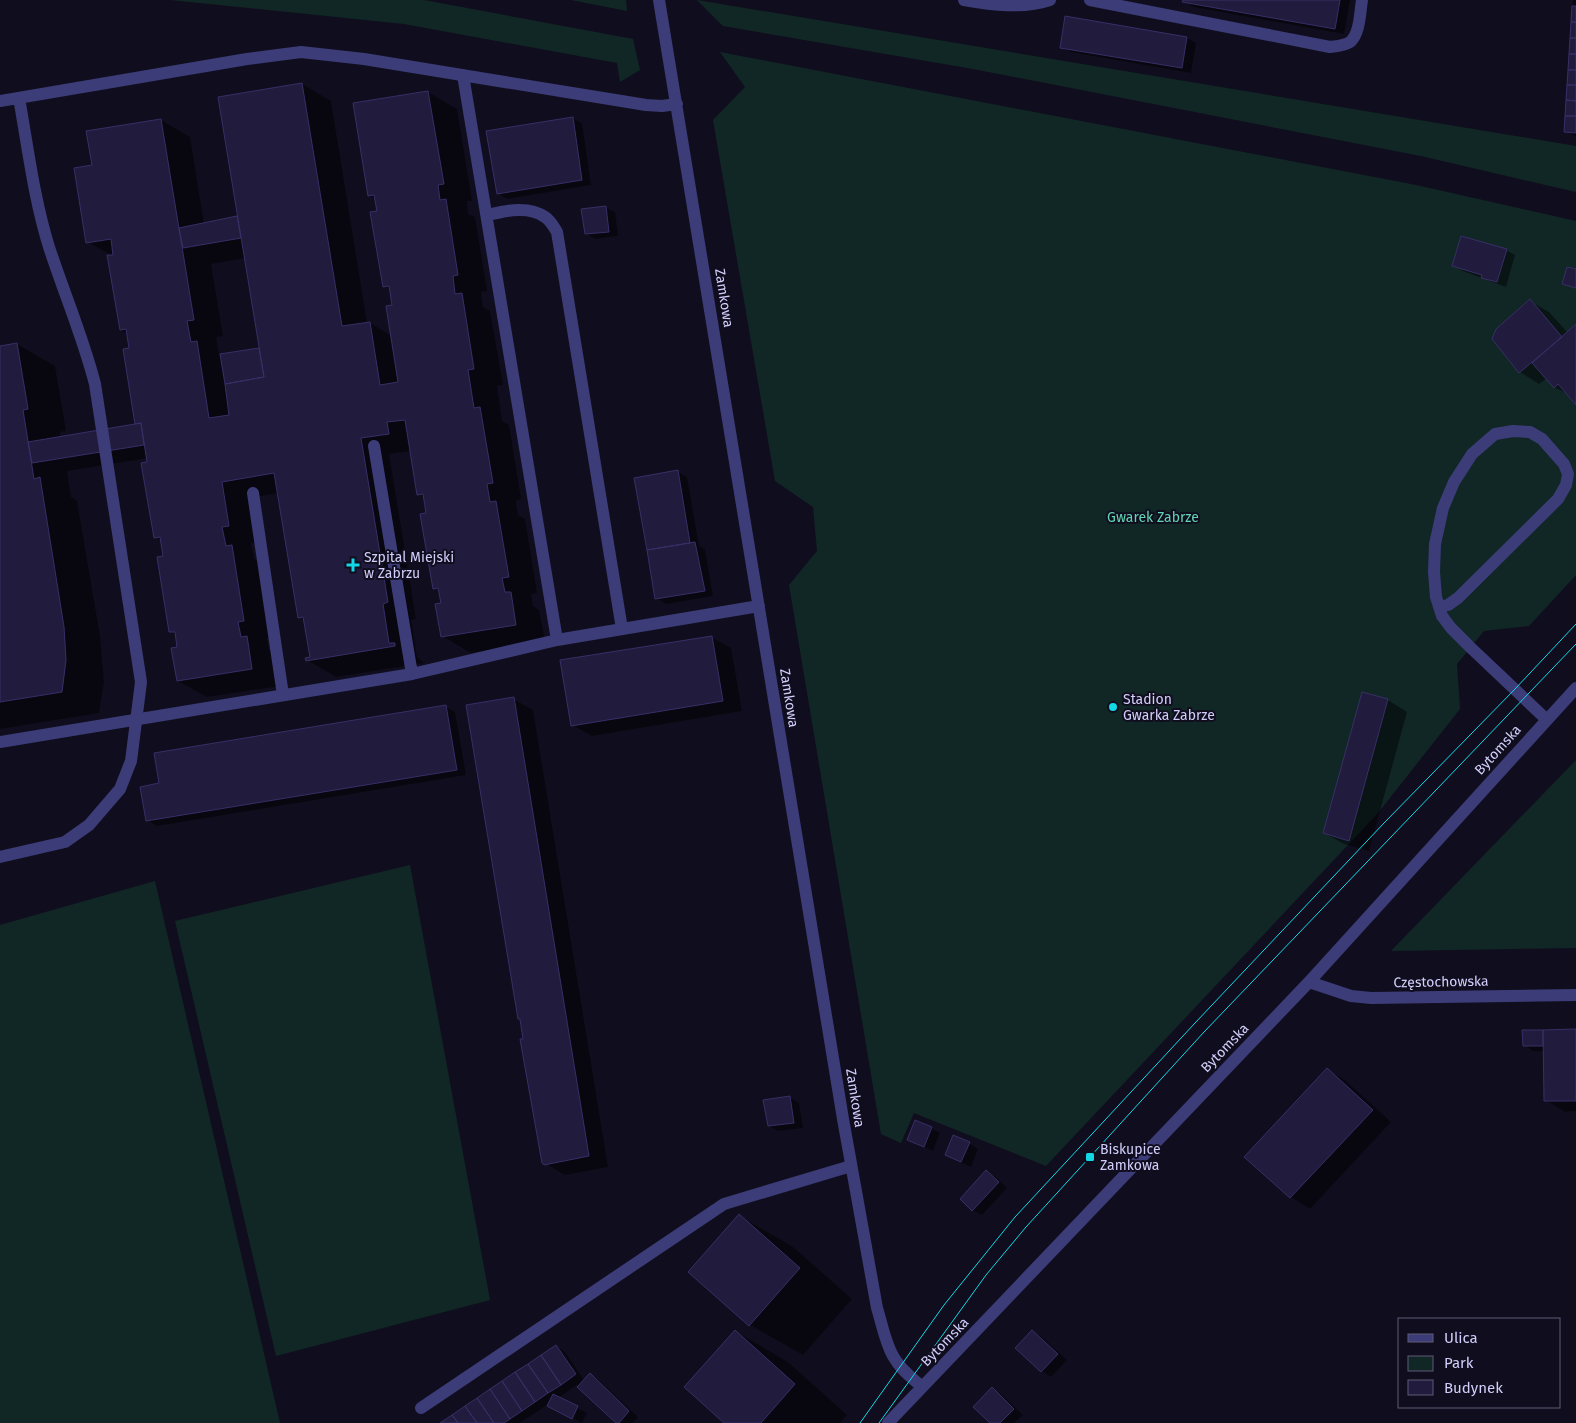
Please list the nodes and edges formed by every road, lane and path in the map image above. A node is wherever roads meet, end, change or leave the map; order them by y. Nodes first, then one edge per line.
1 (659, 0) edge
2 (964, 0) edge
3 (1050, 0) edge
4 (1090, 0) edge
5 (1362, 0) edge
6 (463, 75) junction
7 (19, 98) junction
8 (0, 102) edge
9 (677, 104) junction
10 (487, 215) junction
11 (374, 446) dead end
12 (253, 494) dead end
13 (759, 606) junction
14 (1439, 607) junction
15 (622, 629) junction
16 (557, 640) junction
17 (412, 674) junction
18 (1576, 688) edge
19 (283, 695) junction
20 (137, 719) junction
21 (1546, 719) junction
22 (0, 742) edge
23 (0, 857) edge
24 (1309, 982) junction
25 (1576, 995) edge
26 (851, 1166) junction
27 (922, 1387) junction
28 (421, 1408) dead end
29 (888, 1423) edge

1 - 9 street, Zamkowa
2 - 3 street
4 - 5 street
6 - 7 street
6 - 9 street
6 - 10 street
7 - 8 street
7 - 20 street
9 - 13 street, Zamkowa
10 - 15 street
10 - 16 street
11 - 17 street
12 - 19 street
13 - 15 street
13 - 26 street, Zamkowa
14 - 14 street
14 - 21 street
15 - 16 street
16 - 17 street
17 - 19 street
18 - 21 street, Bytomska
19 - 20 street
20 - 22 street
20 - 23 street
21 - 24 street, Bytomska
24 - 25 street, Częstochowska
24 - 27 street, Bytomska
26 - 27 street, Zamkowa
26 - 28 street
27 - 29 street, Bytomska

